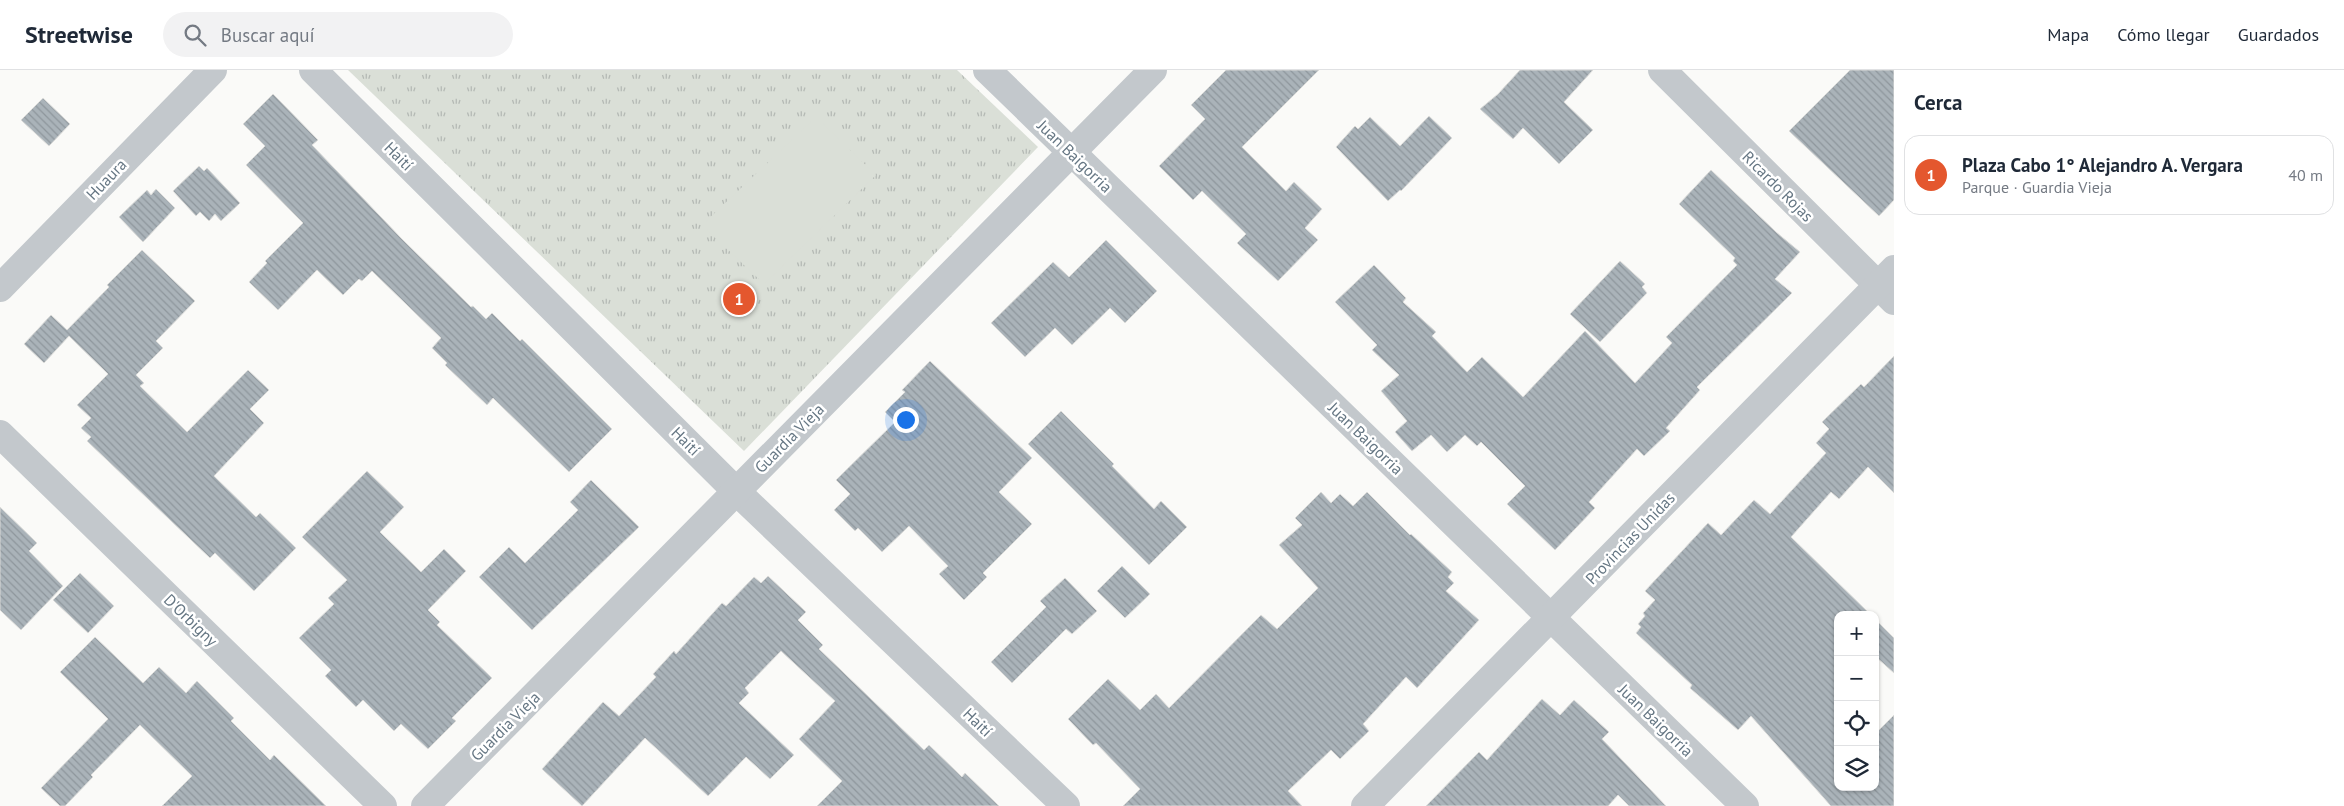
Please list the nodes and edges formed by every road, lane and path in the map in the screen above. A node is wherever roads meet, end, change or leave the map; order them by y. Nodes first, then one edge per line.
1 (213, 70) edge
2 (313, 70) edge
3 (987, 70) edge
4 (1154, 70) edge
5 (1662, 70) edge
6 (1072, 153) junction
7 (1889, 285) edge
8 (0, 288) edge
9 (0, 434) edge
10 (736, 491) junction
11 (1550, 618) junction
12 (383, 806) edge
13 (426, 806) edge
14 (1066, 806) edge
15 (1365, 806) edge
16 (1745, 806) edge

1 - 8 street, Huaura
2 - 10 street, Haití
3 - 6 street, Juan Baigorria
4 - 6 street, Guardia Vieja
5 - 7 street, Ricardo Rojas
6 - 10 street, Guardia Vieja
6 - 11 street, Juan Baigorria
7 - 11 street, Provincias Unidas
9 - 12 street, D'Orbigny
10 - 13 street, Guardia Vieja
10 - 14 street, Haití
11 - 15 street, Provincias Unidas
11 - 16 street, Juan Baigorria

